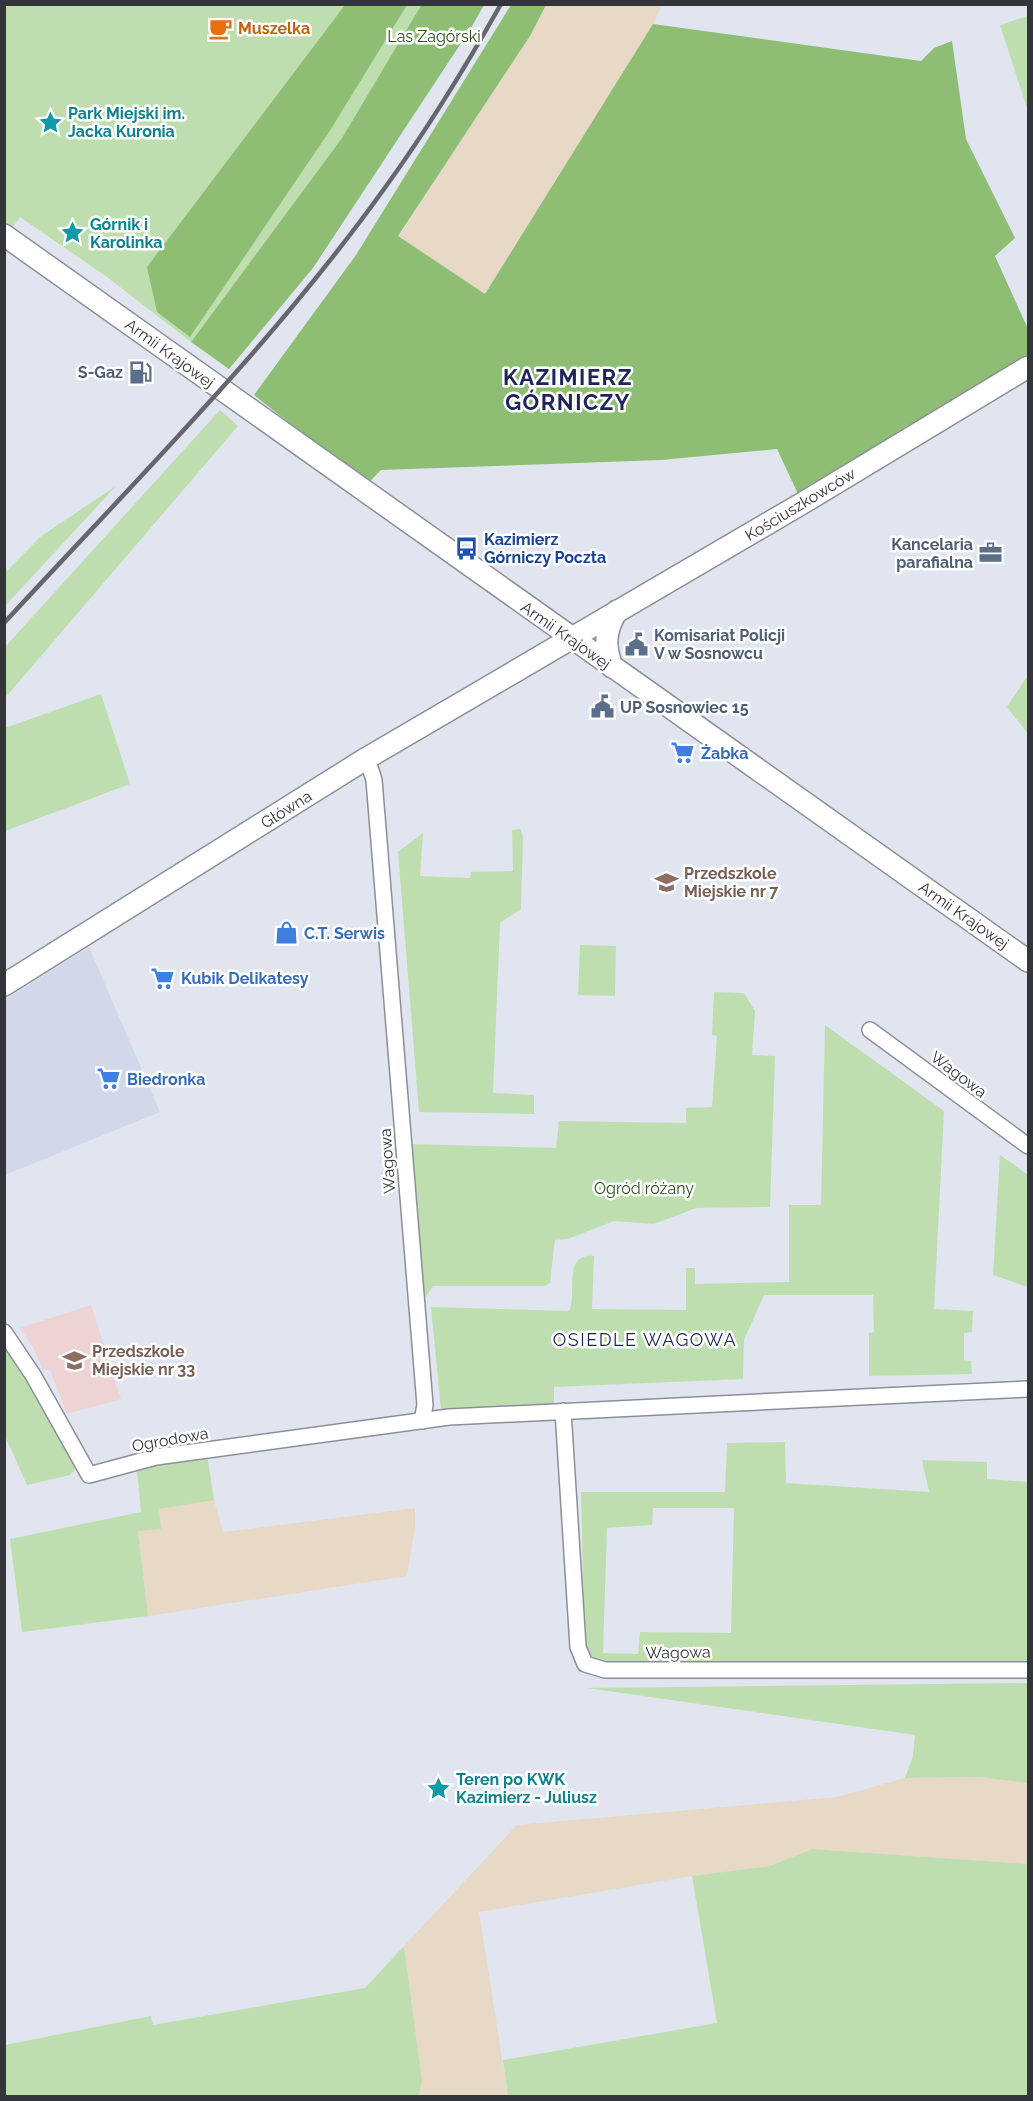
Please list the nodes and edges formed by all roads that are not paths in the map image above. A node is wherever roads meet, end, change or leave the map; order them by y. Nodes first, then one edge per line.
1 (4, 235) edge
2 (1029, 367) edge
3 (617, 611) junction
4 (571, 638) junction
5 (612, 667) junction
6 (367, 758) junction
7 (1029, 961) edge
8 (4, 985) edge
9 (870, 1030) dead end
10 (1029, 1146) edge
11 (4, 1332) edge
12 (1029, 1389) edge
13 (563, 1411) junction
14 (422, 1421) junction
15 (1029, 1670) edge

1 - 4 street, Armii Krajowej
2 - 3 street, Kościuszkowców
3 - 4 street, Kościuszkowców
3 - 5 street
4 - 5 street, Armii Krajowej
4 - 6 street, Główna
5 - 7 street, Armii Krajowej
6 - 8 street, Główna
6 - 14 street, Wagowa
9 - 10 street, Wagowa
11 - 14 street, Ogrodowa
12 - 13 street
13 - 14 street
13 - 15 street, Wagowa

